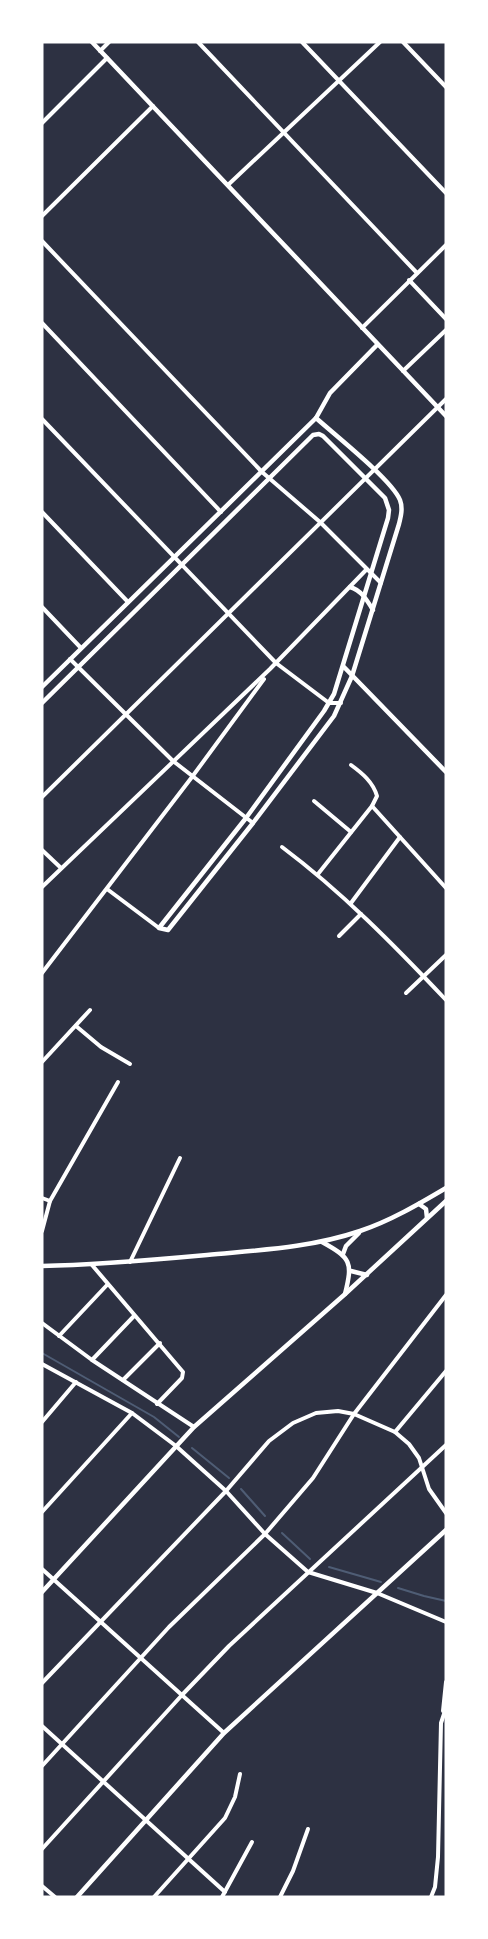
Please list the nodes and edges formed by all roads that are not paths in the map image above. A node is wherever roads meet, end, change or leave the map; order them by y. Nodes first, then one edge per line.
1 (92, 42) edge
2 (109, 42) edge
3 (198, 42) edge
4 (302, 42) edge
5 (380, 42) edge
6 (403, 42) edge
7 (100, 51) junction
8 (107, 58) junction
9 (338, 81) junction
10 (446, 86) edge
11 (153, 106) junction
12 (42, 123) edge
13 (283, 133) junction
14 (229, 184) junction
15 (446, 193) edge
16 (42, 216) edge
17 (42, 241) edge
18 (446, 245) edge
19 (417, 273) junction
20 (410, 280) junction
21 (446, 319) edge
22 (42, 323) edge
23 (362, 328) junction
24 (446, 330) edge
25 (377, 345) junction
26 (403, 372) junction
27 (446, 399) edge
28 (438, 407) junction
29 (446, 416) edge
30 (316, 418) junction
31 (42, 419) edge
32 (373, 470) junction
33 (262, 472) junction
34 (366, 477) junction
35 (271, 478) junction
36 (42, 512) edge
37 (222, 512) junction
38 (320, 522) junction
39 (174, 557) junction
40 (182, 566) junction
41 (369, 572) junction
42 (381, 584) junction
43 (350, 587) junction
44 (364, 597) junction
45 (128, 602) junction
46 (42, 607) edge
47 (373, 610) junction
48 (228, 614) junction
49 (81, 648) junction
50 (70, 659) junction
51 (276, 663) junction
52 (344, 667) junction
53 (79, 668) junction
54 (270, 669) junction
55 (352, 676) junction
56 (42, 687) edge
57 (42, 703) edge
58 (329, 703) junction
59 (341, 703) junction
60 (126, 714) junction
61 (173, 761) junction
62 (351, 765) dead end
63 (446, 772) edge
64 (192, 777) junction
65 (42, 797) edge
66 (314, 801) dead end
67 (372, 806) junction
68 (246, 818) junction
69 (253, 823) junction
70 (351, 832) junction
71 (400, 837) junction
72 (282, 847) dead end
73 (42, 849) edge
74 (61, 868) junction
75 (318, 874) junction
76 (42, 887) edge
77 (107, 888) junction
78 (446, 888) edge
79 (351, 903) junction
80 (361, 914) junction
81 (159, 928) junction
82 (339, 936) dead end
83 (446, 955) edge
84 (42, 973) edge
85 (424, 976) junction
86 (406, 993) dead end
87 (446, 1000) edge
88 (90, 1011) dead end
89 (76, 1026) junction
90 (42, 1062) edge
91 (130, 1064) dead end
92 (118, 1082) dead end
93 (180, 1158) dead end
94 (446, 1188) edge
95 (42, 1198) edge
96 (50, 1201) junction
97 (446, 1201) edge
98 (419, 1204) junction
99 (427, 1218) junction
100 (42, 1231) edge
101 (361, 1231) junction
102 (322, 1242) junction
103 (343, 1254) junction
104 (130, 1262) junction
105 (92, 1265) junction
106 (42, 1266) edge
107 (351, 1271) junction
108 (367, 1275) junction
109 (108, 1285) junction
110 (344, 1295) junction
111 (446, 1295) edge
112 (134, 1316) junction
113 (42, 1323) edge
114 (59, 1336) junction
115 (160, 1343) junction
116 (92, 1360) junction
117 (42, 1364) edge
118 (446, 1371) edge
119 (123, 1380) junction
120 (76, 1382) junction
121 (157, 1404) junction
122 (132, 1413) junction
123 (354, 1414) junction
124 (42, 1422) edge
125 (194, 1428) junction
126 (395, 1432) junction
127 (446, 1445) edge
128 (176, 1446) junction
129 (423, 1467) junction
130 (225, 1491) junction
131 (42, 1512) edge
132 (446, 1514) edge
133 (446, 1530) edge
134 (265, 1534) junction
135 (42, 1569) edge
136 (308, 1572) junction
137 (53, 1580) junction
138 (42, 1592) edge
139 (377, 1593) junction
140 (100, 1621) junction
141 (446, 1622) edge
142 (141, 1658) junction
143 (446, 1682) edge
144 (42, 1683) edge
145 (182, 1695) junction
146 (446, 1708) edge
147 (443, 1714) junction
148 (42, 1726) edge
149 (224, 1733) junction
150 (62, 1744) junction
151 (42, 1766) edge
152 (240, 1774) dead end
153 (104, 1782) junction
154 (145, 1821) junction
155 (308, 1829) dead end
156 (252, 1842) dead end
157 (42, 1849) edge
158 (188, 1860) junction
159 (42, 1886) edge
160 (225, 1892) junction
161 (55, 1897) edge
162 (76, 1897) edge
163 (154, 1897) edge
164 (222, 1897) edge
165 (280, 1897) edge
166 (431, 1897) edge

1 - 7 street
2 - 7 street
3 - 13 street
4 - 9 street
5 - 9 street
6 - 10 street
7 - 8 street
8 - 11 street
8 - 12 street
9 - 13 street
9 - 15 street
11 - 14 street
11 - 16 street
13 - 14 street
13 - 19 street
14 - 23 street
17 - 33 street
18 - 19 street
19 - 20 street
20 - 21 street
20 - 23 street
22 - 37 street
23 - 25 street
24 - 26 street
25 - 26 street
25 - 30 street
26 - 28 street
27 - 28 street
28 - 29 street
28 - 32 street
30 - 32 street
30 - 33 street
31 - 39 street
32 - 34 street
32 - 42 street
33 - 35 street
33 - 37 street
34 - 35 street
34 - 38 street
34 - 41 street
35 - 38 street
35 - 40 street
36 - 45 street
37 - 39 street
38 - 41 street
38 - 48 street
39 - 40 street
39 - 45 street
40 - 48 street
40 - 53 street
41 - 42 street
41 - 43 street
41 - 44 street
42 - 47 street
43 - 44 street
43 - 51 street
44 - 47 street
44 - 52 street
45 - 49 street
46 - 49 street
47 - 55 street
48 - 51 street
48 - 60 street
49 - 50 street
50 - 53 street
50 - 56 street
51 - 54 street
51 - 58 street
52 - 55 street
52 - 58 street
53 - 57 street
53 - 60 street
54 - 61 street
54 - 64 street
55 - 59 street
55 - 63 street
58 - 59 street
58 - 68 street
59 - 69 street
60 - 61 street
60 - 65 street
61 - 64 street
61 - 74 street
62 - 67 street
64 - 68 street
64 - 77 street
66 - 70 street
67 - 70 street
67 - 71 street
68 - 69 street
68 - 81 street
69 - 81 street
70 - 75 street
71 - 78 street
71 - 79 street
72 - 75 street
73 - 74 street
74 - 76 street
75 - 79 street
77 - 81 street
77 - 84 street
79 - 80 street
80 - 82 street
80 - 85 street
83 - 85 street
85 - 86 street
85 - 87 street
88 - 89 street
89 - 90 street
89 - 91 street
92 - 96 street
93 - 104 street
94 - 98 street
95 - 96 street
96 - 100 street
97 - 99 street
98 - 99 street
98 - 101 street
99 - 108 street
101 - 102 street
101 - 103 street
102 - 103 street
102 - 104 street
103 - 107 street
104 - 105 street
105 - 106 street
105 - 109 street
107 - 108 street
107 - 110 street
108 - 110 street
109 - 112 street
109 - 114 street
110 - 125 street
111 - 123 street
112 - 115 street
112 - 116 street
113 - 114 street
114 - 116 street
115 - 119 street
115 - 121 street
116 - 119 street
117 - 120 street
118 - 126 street
119 - 121 street
120 - 122 street
120 - 124 street
121 - 125 street
122 - 128 street
122 - 131 street
123 - 126 street
123 - 130 street
123 - 134 street
125 - 128 street
126 - 129 street
127 - 129 street
128 - 130 street
128 - 137 street
129 - 132 street
129 - 136 street
130 - 134 street
130 - 140 street
133 - 139 street
134 - 136 street
134 - 142 street
135 - 137 street
136 - 139 street
136 - 145 street
137 - 138 street
137 - 140 street
139 - 141 street
139 - 149 street
140 - 142 street
140 - 144 street
142 - 145 street
142 - 150 street
143 - 147 street
145 - 149 street
145 - 153 street
146 - 147 street
147 - 166 street
148 - 150 street
149 - 154 street
150 - 151 street
150 - 153 street
152 - 158 street
153 - 154 street
153 - 157 street
154 - 158 street
154 - 162 street
155 - 165 street
156 - 160 street
158 - 160 street
158 - 163 street
159 - 161 street
160 - 164 street

